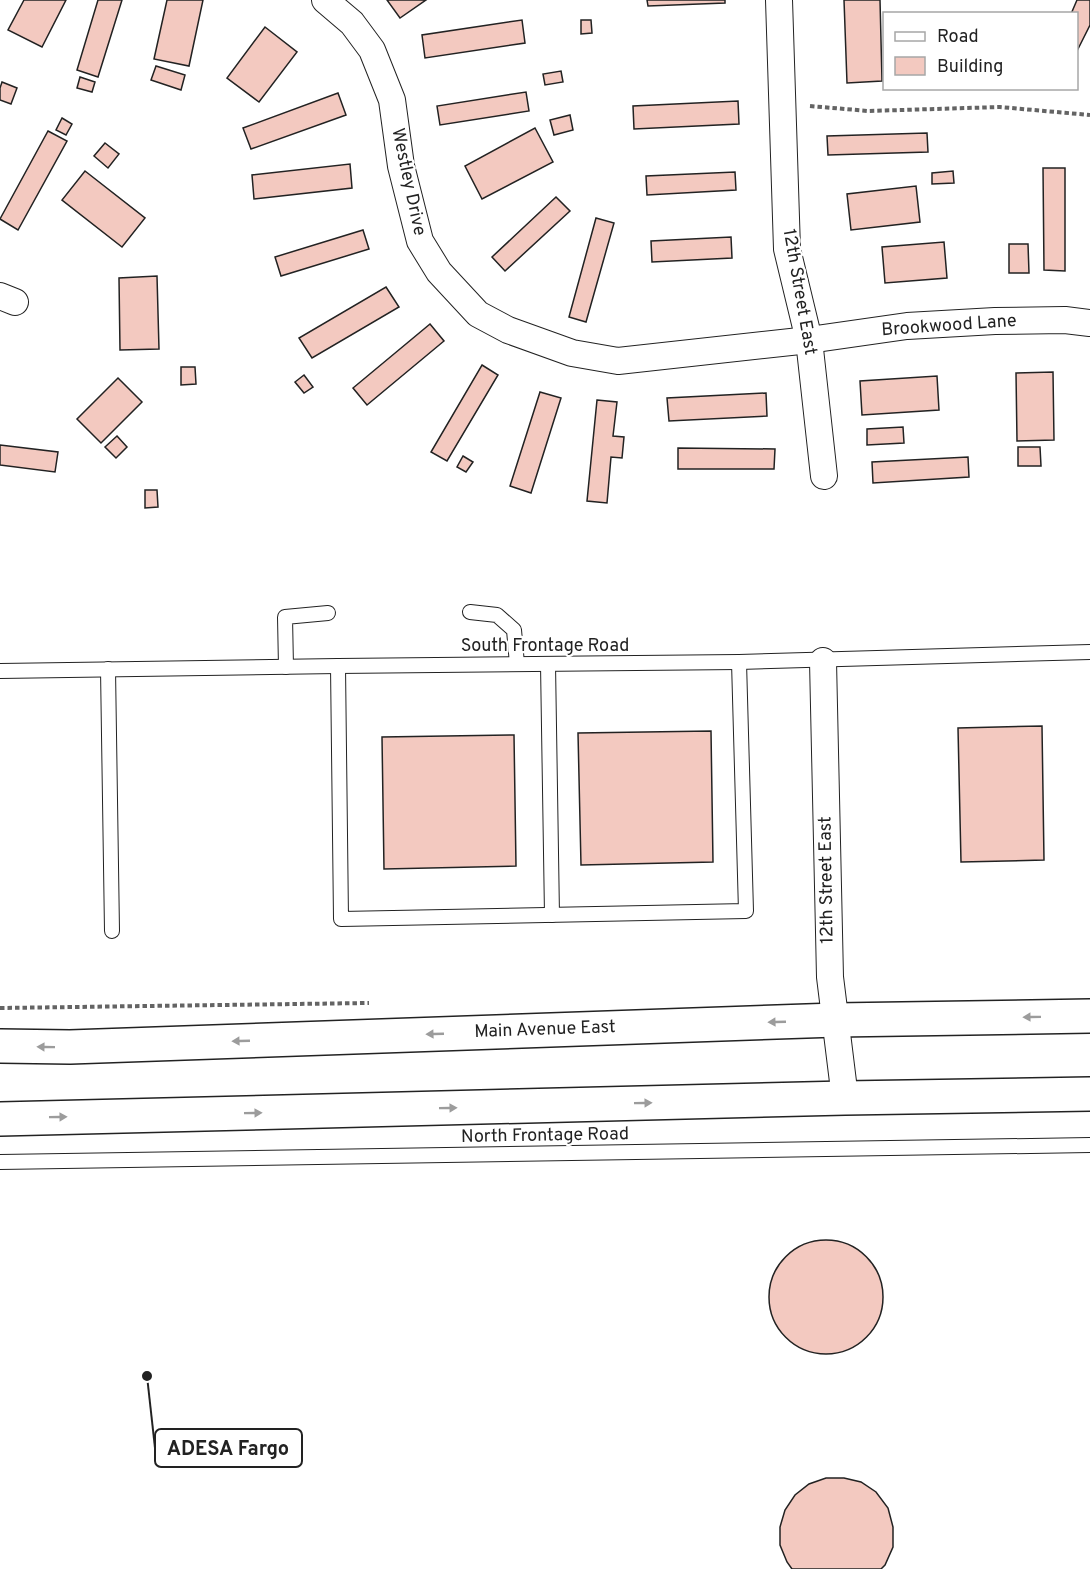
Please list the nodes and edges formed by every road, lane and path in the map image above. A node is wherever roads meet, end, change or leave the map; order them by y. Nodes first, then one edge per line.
1 (325, 0) edge
2 (779, 0) edge
3 (782, 104) junction
4 (1090, 116) edge
5 (1090, 322) edge
6 (809, 340) junction
7 (824, 476) dead end
8 (470, 612) dead end
9 (328, 613) dead end
10 (1090, 652) edge
11 (823, 661) junction
12 (739, 662) junction
13 (517, 664) junction
14 (548, 664) junction
15 (338, 666) junction
16 (286, 667) junction
17 (108, 669) junction
18 (0, 671) edge
19 (552, 915) junction
20 (112, 931) dead end
21 (1090, 1016) edge
22 (836, 1020) junction
23 (0, 1046) edge
24 (1090, 1094) edge
25 (845, 1098) junction
26 (0, 1119) edge
27 (1090, 1145) edge
28 (0, 1162) edge

1 - 6 street, Westley Drive
2 - 3 street, 12th Street East
3 - 4 path
3 - 6 street, 12th Street East
5 - 6 street, Brookwood Lane
6 - 7 street, 12th Street East
8 - 13 lane
9 - 16 lane
10 - 11 lane, South Frontage Road
11 - 12 lane, South Frontage Road
11 - 22 street, 12th Street East
12 - 14 lane, South Frontage Road
12 - 19 lane
13 - 14 lane, South Frontage Road
13 - 15 lane, South Frontage Road
14 - 19 lane
15 - 16 lane, South Frontage Road
15 - 19 lane
16 - 17 lane, South Frontage Road
17 - 18 lane, South Frontage Road
17 - 20 lane
21 -> 22 main road, Main Avenue East
22 -> 23 main road, Main Avenue East
22 - 25 street, 12th Street East
24 - 25 main road
26 -> 25 main road
27 - 28 lane, North Frontage Road

